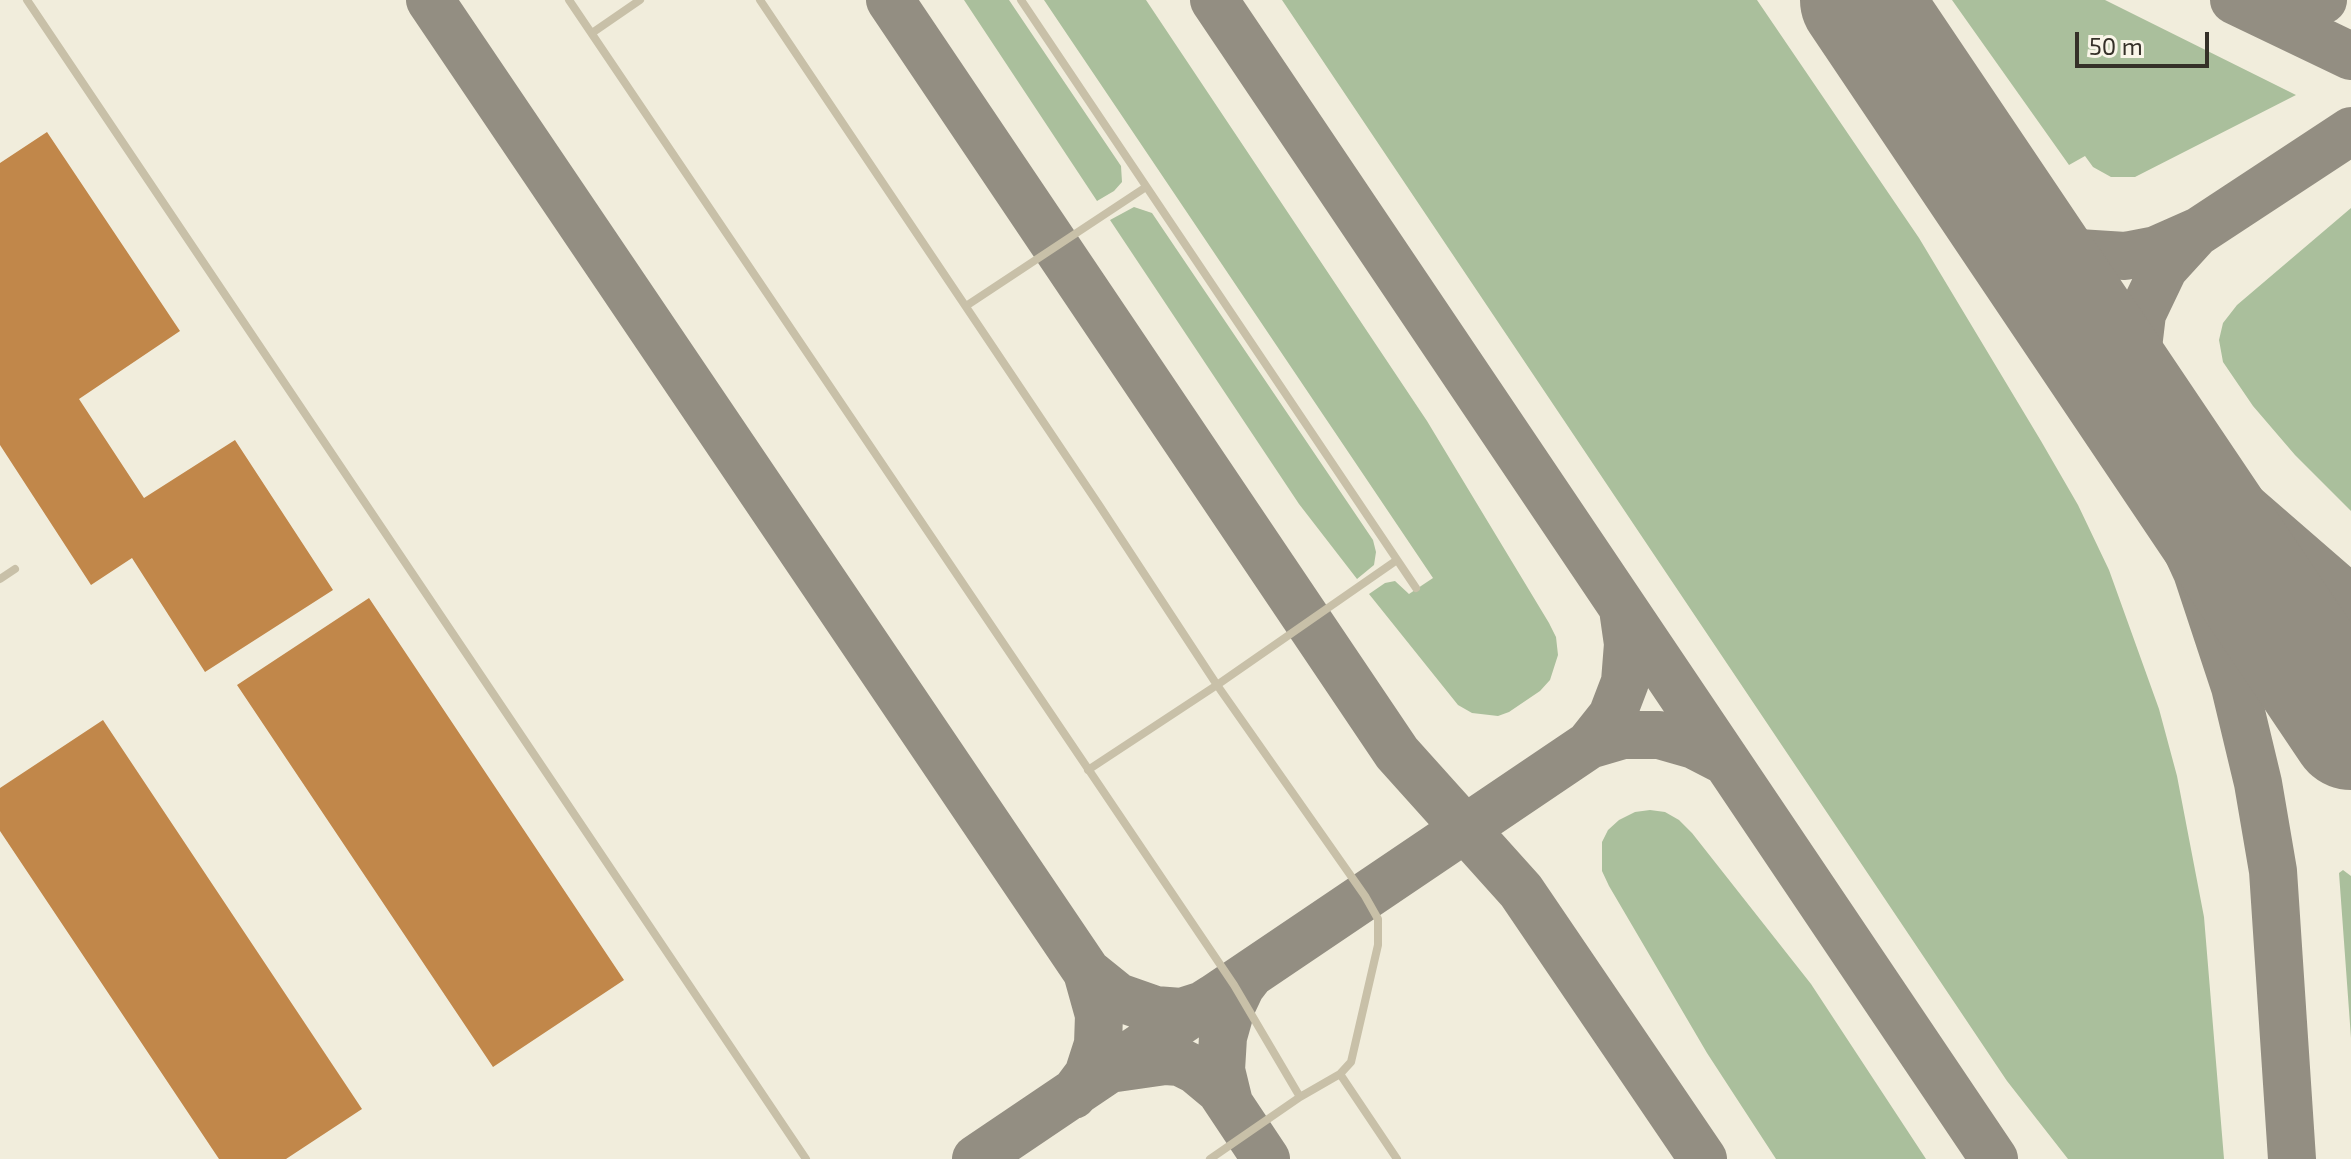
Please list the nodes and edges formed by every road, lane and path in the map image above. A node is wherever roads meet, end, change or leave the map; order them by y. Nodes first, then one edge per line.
1 (27, 0) edge
2 (569, 0) edge
3 (640, 0) edge
4 (760, 0) edge
5 (1021, 0) edge
6 (592, 33) junction
7 (1146, 187) junction
8 (966, 306) junction
9 (1397, 560) junction
10 (15, 569) dead end
11 (0, 579) edge
12 (1416, 588) dead end
13 (1217, 685) junction
14 (1088, 770) junction
15 (1340, 1074) junction
16 (1300, 1097) junction
17 (806, 1159) edge
18 (1210, 1159) edge
19 (1397, 1159) edge

1 - 17 lane
2 - 6 lane
3 - 6 lane
4 - 8 lane
5 - 7 lane
6 - 14 lane
7 - 8 lane
7 - 9 lane
8 - 13 lane
9 - 12 lane
9 - 13 lane
10 - 11 lane
13 - 14 lane
13 - 15 lane
14 - 16 lane
15 - 16 lane
15 - 19 lane
16 - 18 lane

